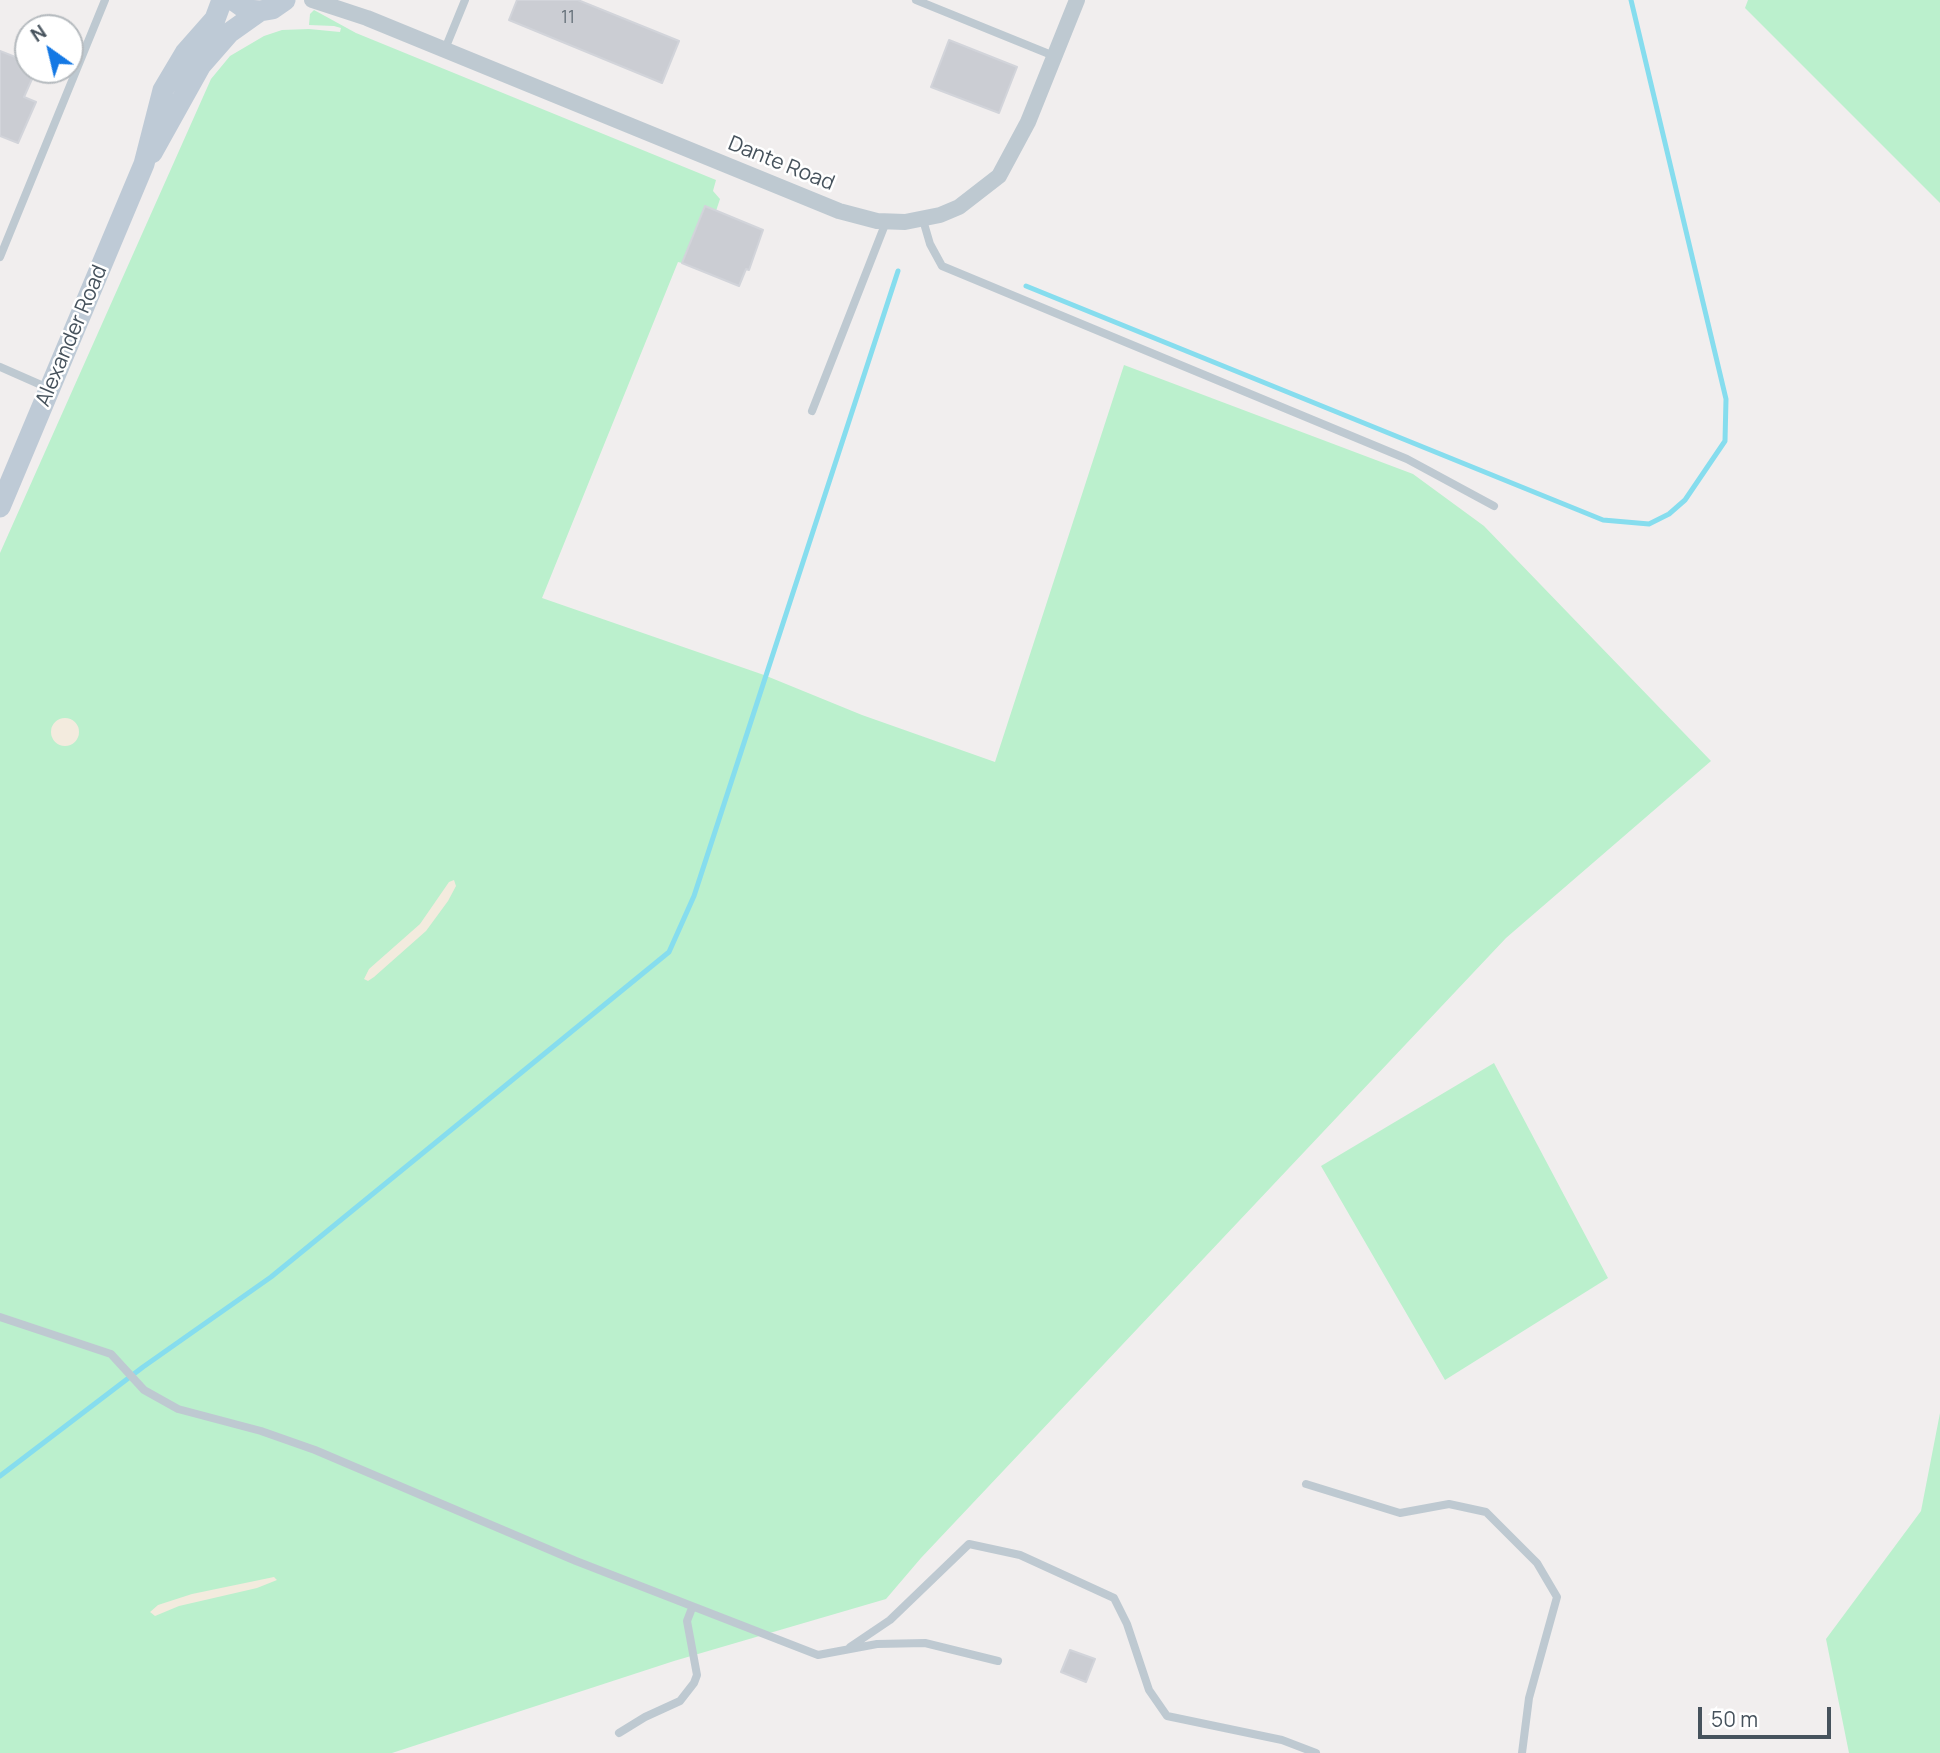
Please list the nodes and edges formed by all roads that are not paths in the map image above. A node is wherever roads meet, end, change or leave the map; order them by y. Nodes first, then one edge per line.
1 (105, 0) edge
2 (222, 0) edge
3 (233, 0) edge
4 (312, 0) edge
5 (343, 0) edge
6 (465, 0) edge
7 (916, 0) edge
8 (1077, 0) edge
9 (286, 1) edge
10 (260, 11) junction
11 (367, 18) junction
12 (445, 49) junction
13 (1054, 57) junction
14 (144, 163) junction
15 (923, 220) junction
16 (886, 222) junction
17 (0, 257) edge
18 (0, 367) edge
19 (50, 389) junction
20 (812, 411) dead end
21 (1494, 506) dead end
22 (0, 508) edge
23 (0, 1317) edge
24 (1306, 1484) dead end
25 (692, 1608) junction
26 (845, 1651) junction
27 (998, 1661) dead end
28 (619, 1733) dead end
29 (1316, 1753) edge
30 (1522, 1753) edge

1 - 17 lane
2 - 14 street, Alexander Road
3 - 10 street
4 - 11 street
5 - 11 street
6 - 12 lane
7 - 13 lane
8 - 13 street, Dante Road
9 - 10 street, Alexander Road
10 - 14 street, Alexander Road
11 - 12 street, Dante Road
12 - 16 street, Dante Road
13 - 15 street, Dante Road
14 - 19 street, Alexander Road
15 - 16 street, Dante Road
15 - 21 lane
16 - 20 lane
18 - 19 lane
19 - 22 street, Alexander Road
23 - 25 lane
24 - 30 lane
25 - 26 lane
25 - 28 lane
26 - 27 lane
26 - 29 lane

